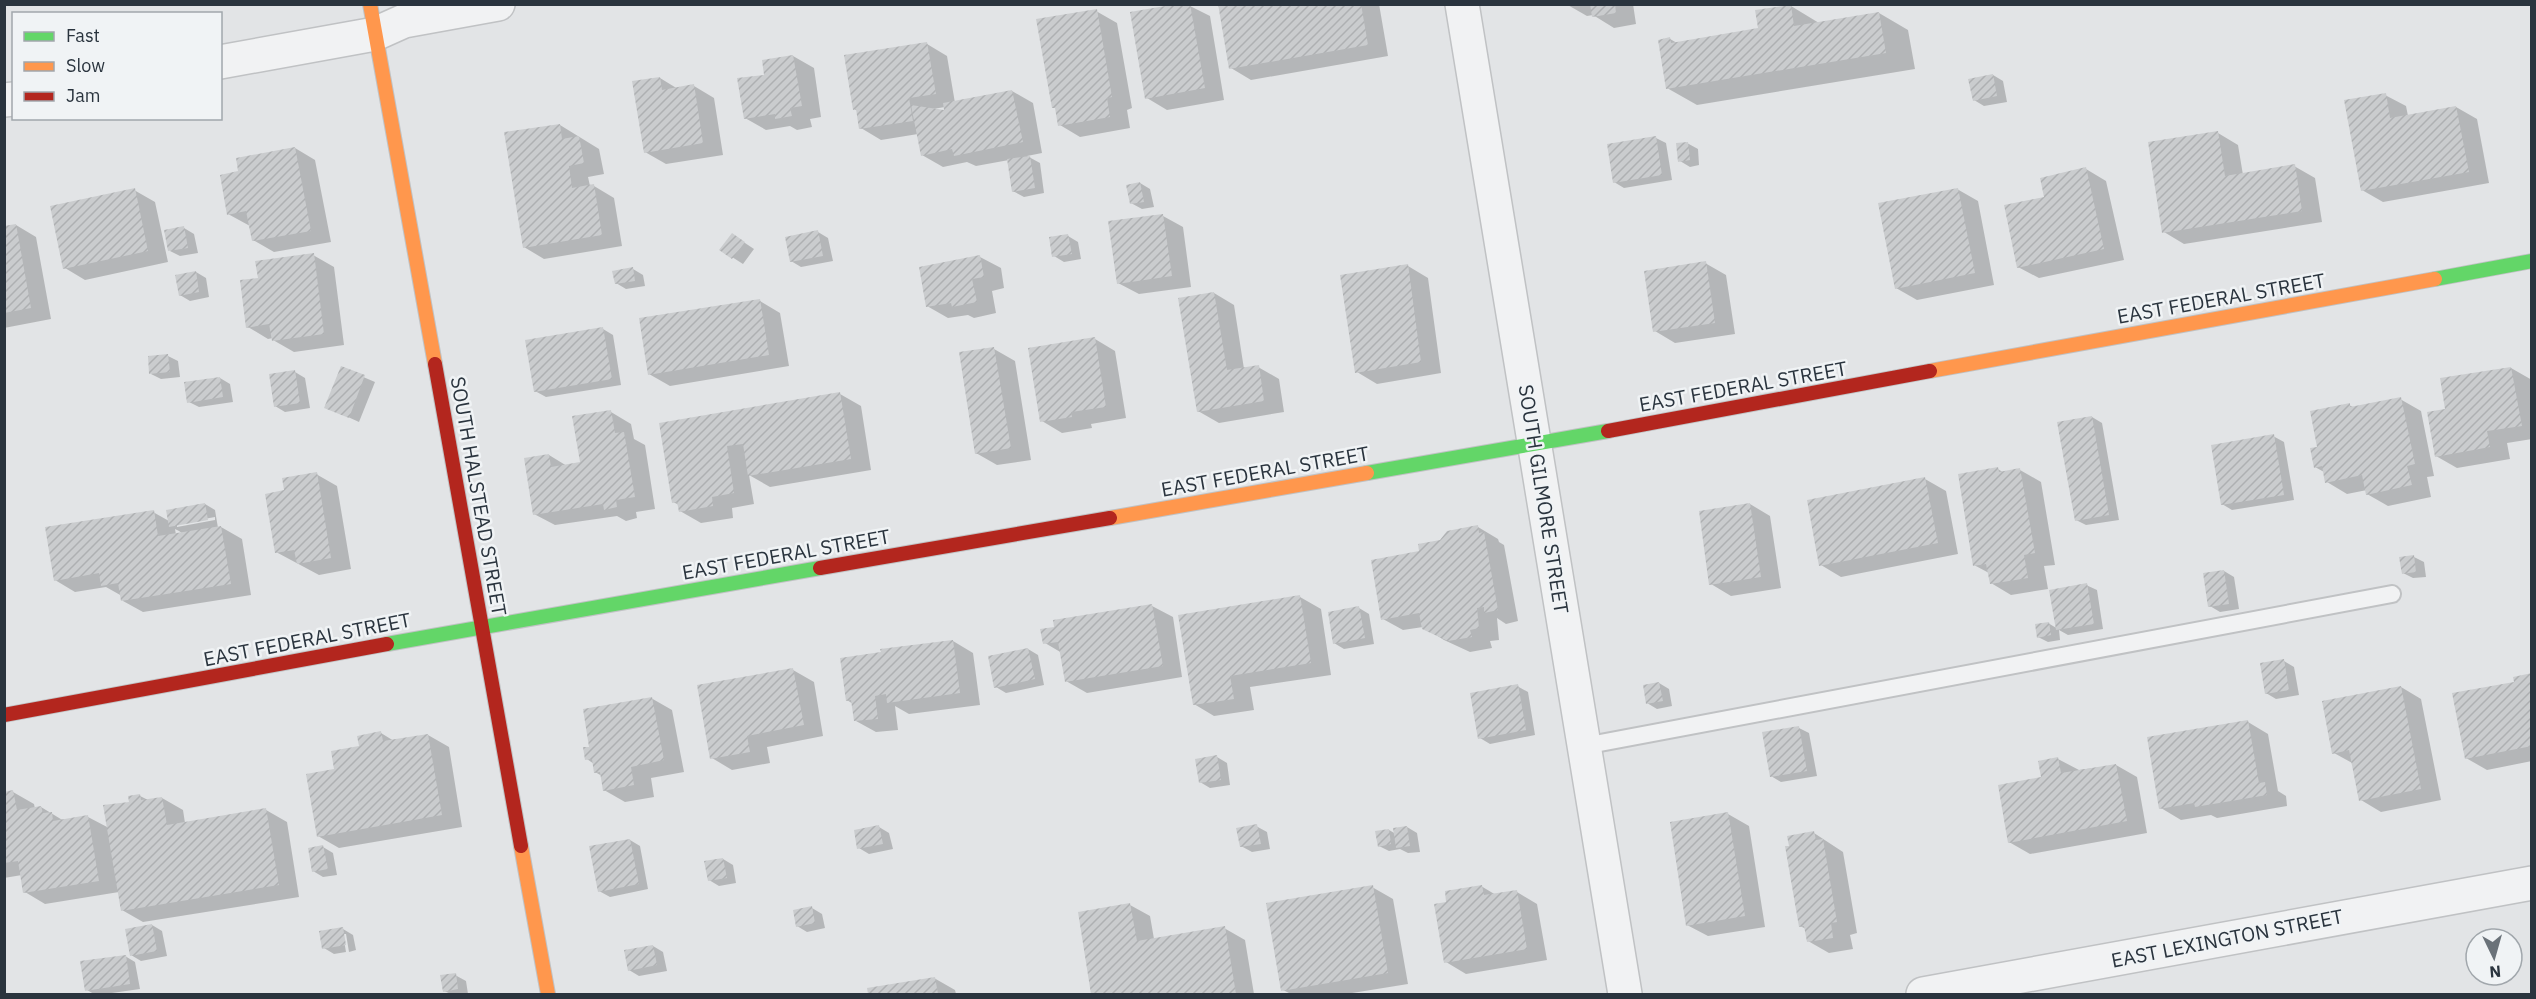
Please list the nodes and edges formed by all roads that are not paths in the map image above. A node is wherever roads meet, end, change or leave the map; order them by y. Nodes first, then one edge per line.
1 (498, 4) edge
2 (1462, 4) edge
3 (372, 19) edge
4 (222, 61) edge
5 (2532, 261) edge
6 (1535, 444) junction
7 (2392, 594) dead end
8 (483, 626) junction
9 (4, 715) edge
10 (1584, 746) junction
11 (2532, 883) edge
12 (548, 994) edge
13 (1625, 994) edge
14 (1923, 994) edge

1 - 3 street
2 - 6 street, SOUTH GILMORE STREET
3 - 4 street
3 - 8 street, SOUTH HALSTEAD STREET
5 - 6 street, EAST FEDERAL STREET
6 - 8 street, EAST FEDERAL STREET
6 - 10 street, SOUTH GILMORE STREET
7 - 10 lane
8 - 9 street, EAST FEDERAL STREET
8 - 12 street, SOUTH HALSTEAD STREET
10 - 13 street, SOUTH GILMORE STREET
11 - 14 street, EAST LEXINGTON STREET

